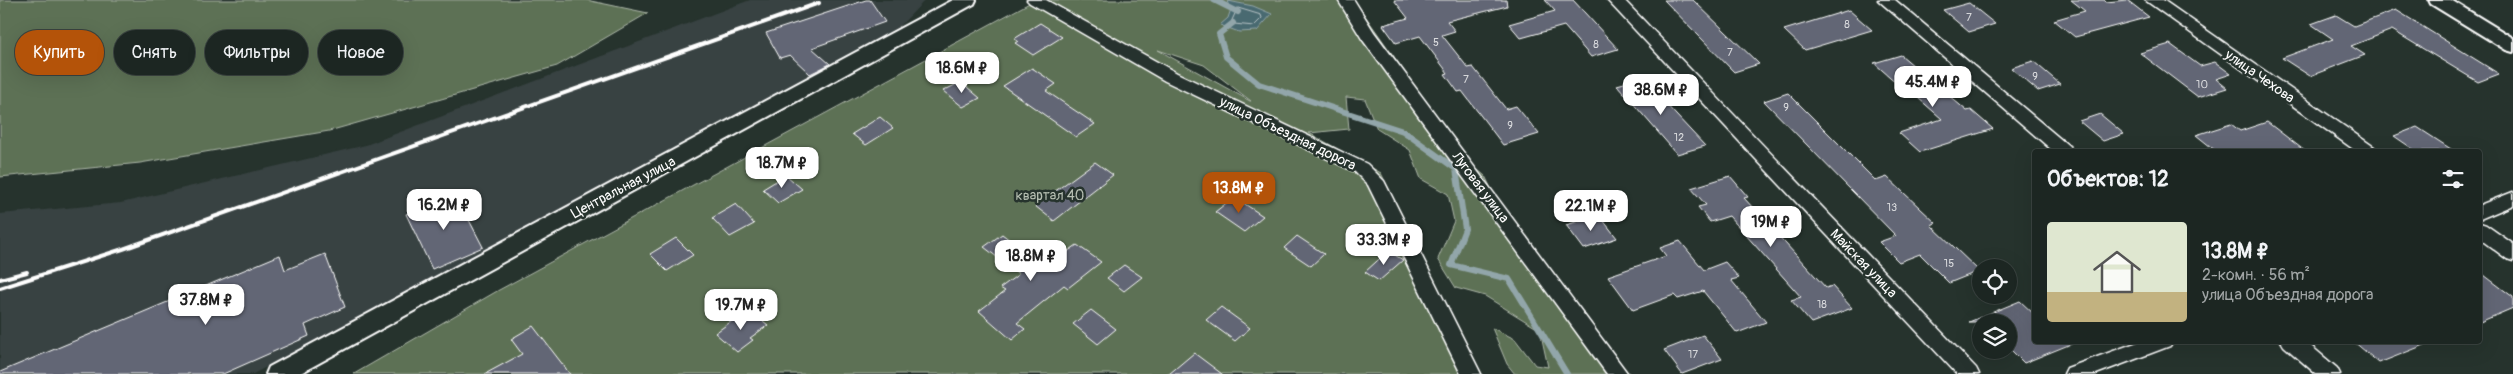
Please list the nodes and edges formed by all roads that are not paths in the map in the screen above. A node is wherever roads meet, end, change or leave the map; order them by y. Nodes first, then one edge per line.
1 (1035, 0) edge
2 (1346, 0) edge
3 (1614, 0) edge
4 (1886, 0) edge
5 (2153, 0) edge
6 (2438, 0) edge
7 (964, 1) edge
8 (2513, 46) edge
9 (2062, 149) edge
10 (2365, 149) edge
11 (2513, 198) edge
12 (2482, 211) edge
13 (2482, 231) edge
14 (2513, 254) edge
15 (2154, 344) edge
16 (2295, 344) edge
17 (278, 374) edge
18 (1471, 374) edge
19 (1618, 374) edge
20 (1970, 374) edge
21 (2074, 374) edge
22 (2330, 374) edge

1 - 18 street, улица Объездная дорога
2 - 19 street, Луговая улица
3 - 20 street, Майская улица
4 - 9 street
5 - 10 street, улица Чехова
6 - 8 street
7 - 17 street, Центральная улица
11 - 12 street
13 - 14 street
15 - 21 street
16 - 22 street

